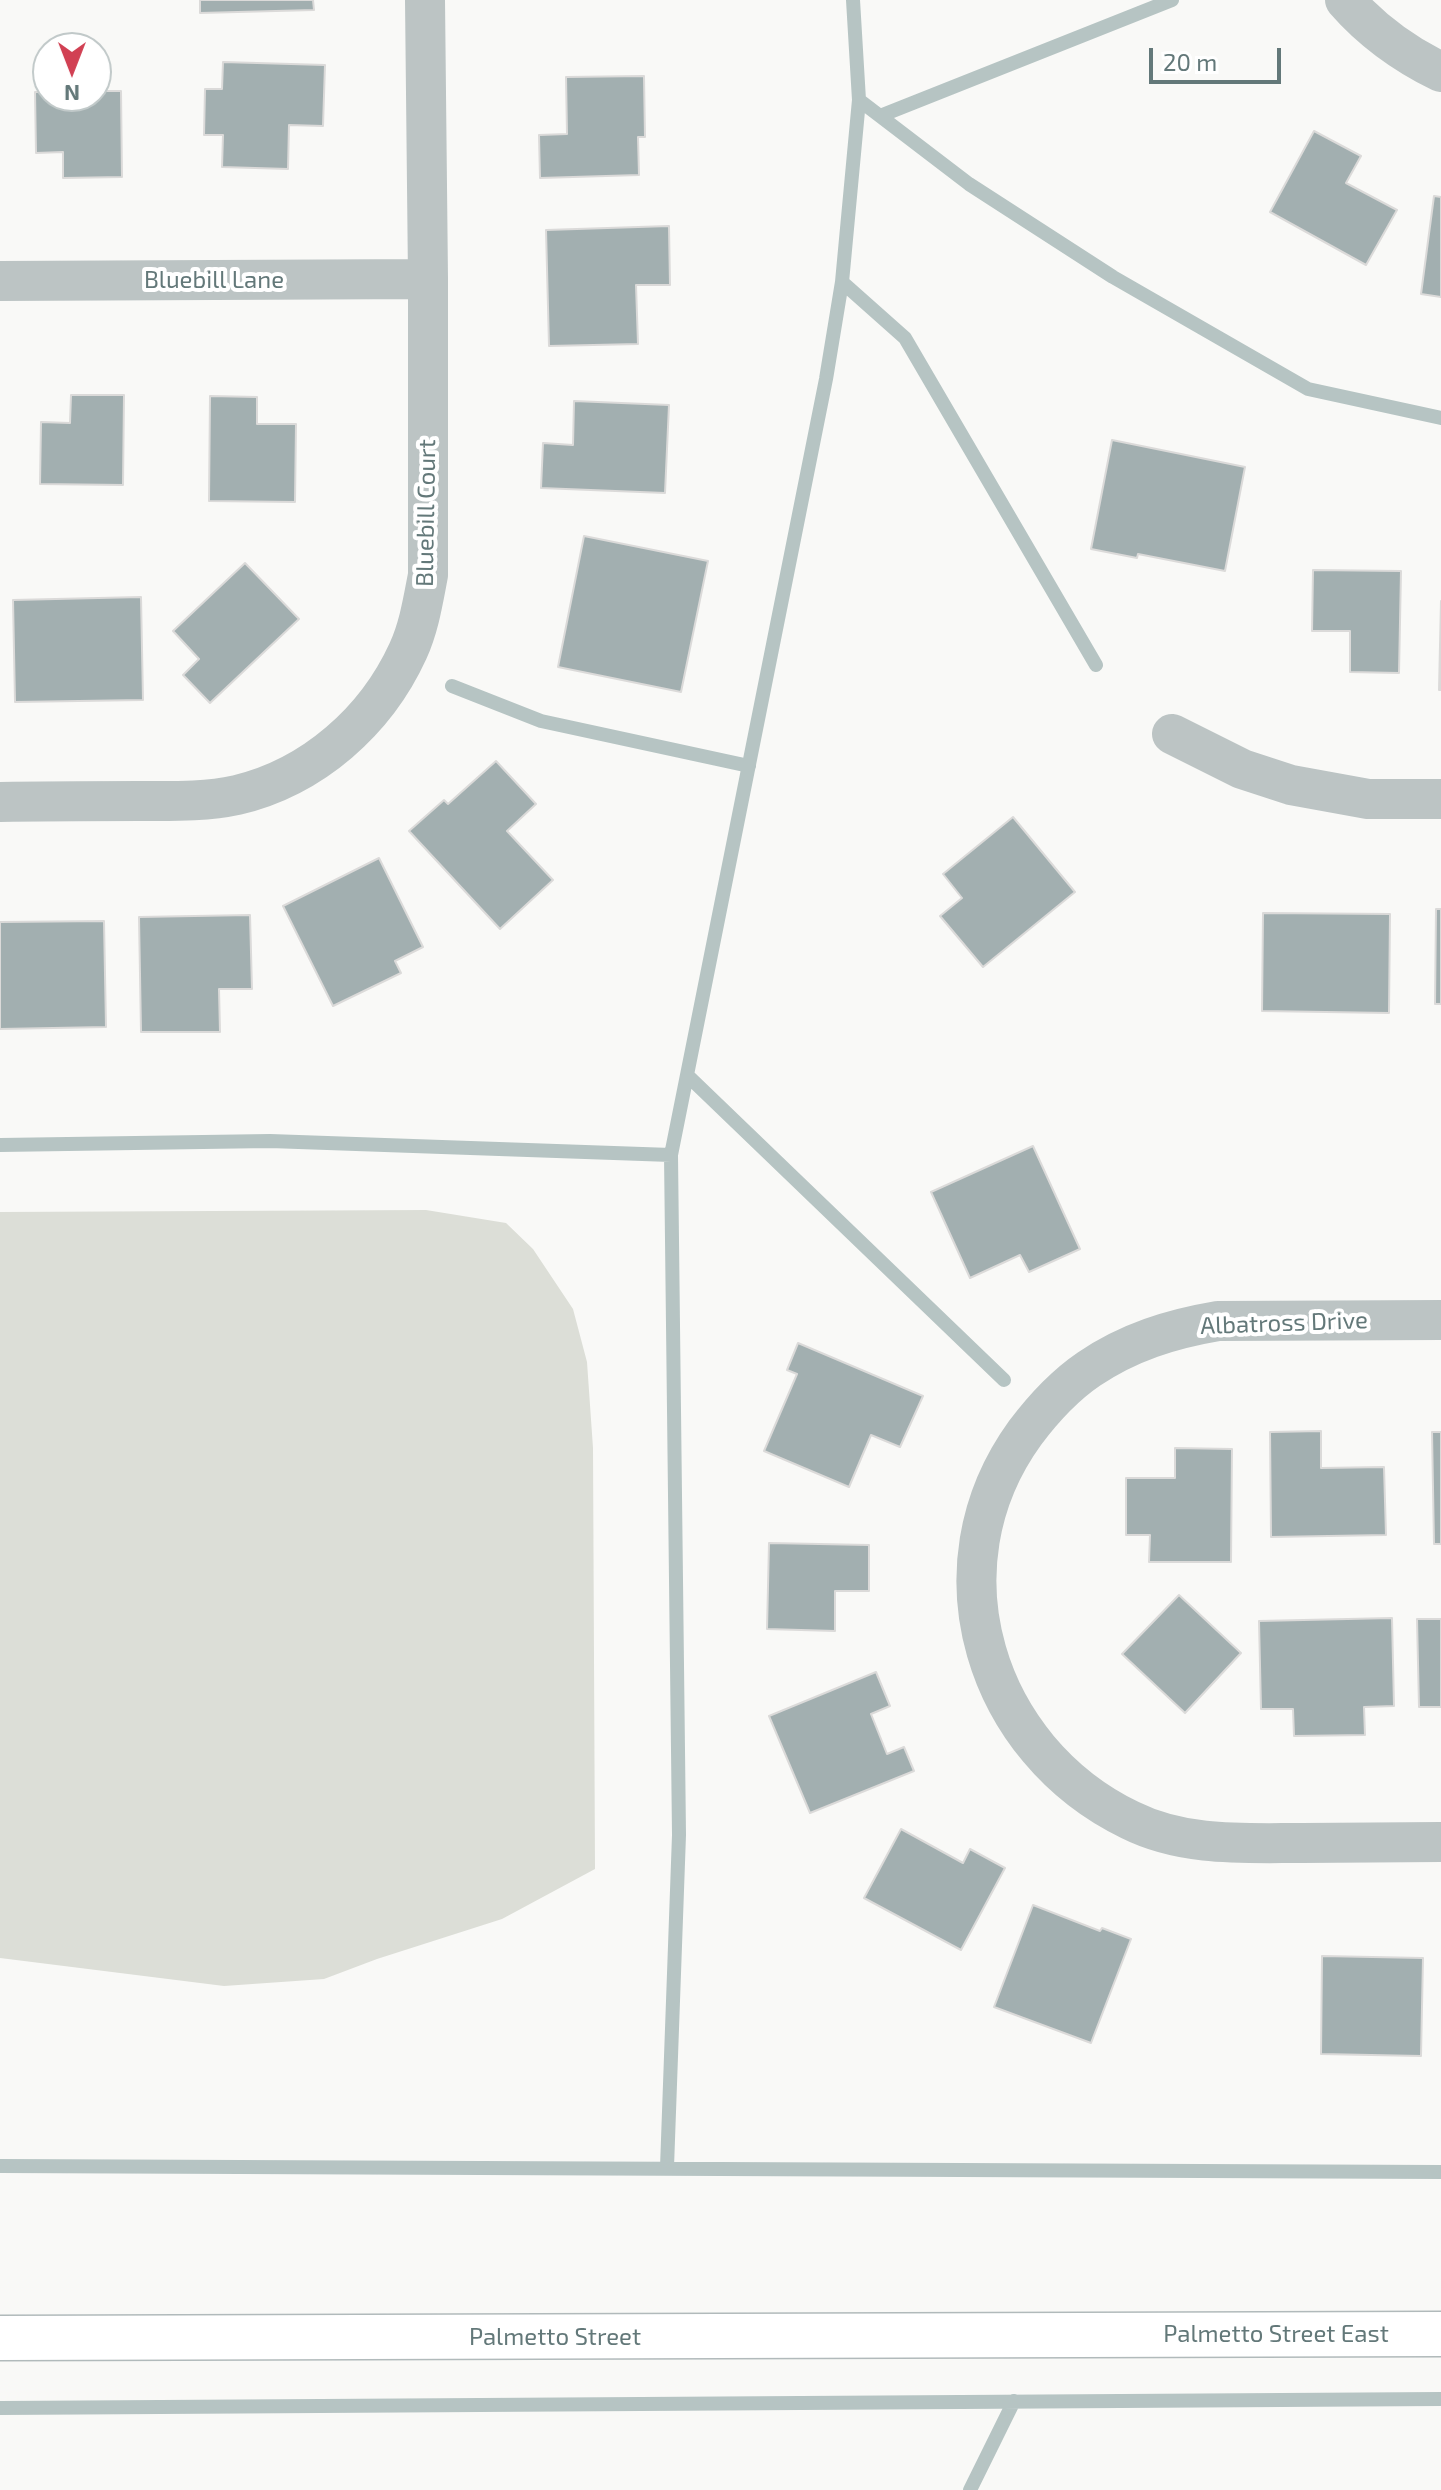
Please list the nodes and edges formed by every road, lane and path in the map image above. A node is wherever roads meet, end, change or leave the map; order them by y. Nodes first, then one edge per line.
1 (425, 0) edge
2 (1345, 0) edge
3 (1441, 72) edge
4 (428, 279) junction
5 (0, 281) edge
6 (1172, 734) dead end
7 (1441, 799) edge
8 (0, 802) edge
9 (1441, 1320) edge
10 (1441, 1842) edge
11 (1441, 2334) edge
12 (1111, 2335) joint
13 (0, 2338) edge

1 - 4 street, Bluebill Court
2 - 3 street
4 - 5 street, Bluebill Lane
4 - 8 street, Bluebill Court
6 - 7 street
9 - 10 street, Albatross Drive
11 - 12 main road, Palmetto Street East
12 - 13 main road, Palmetto Street

